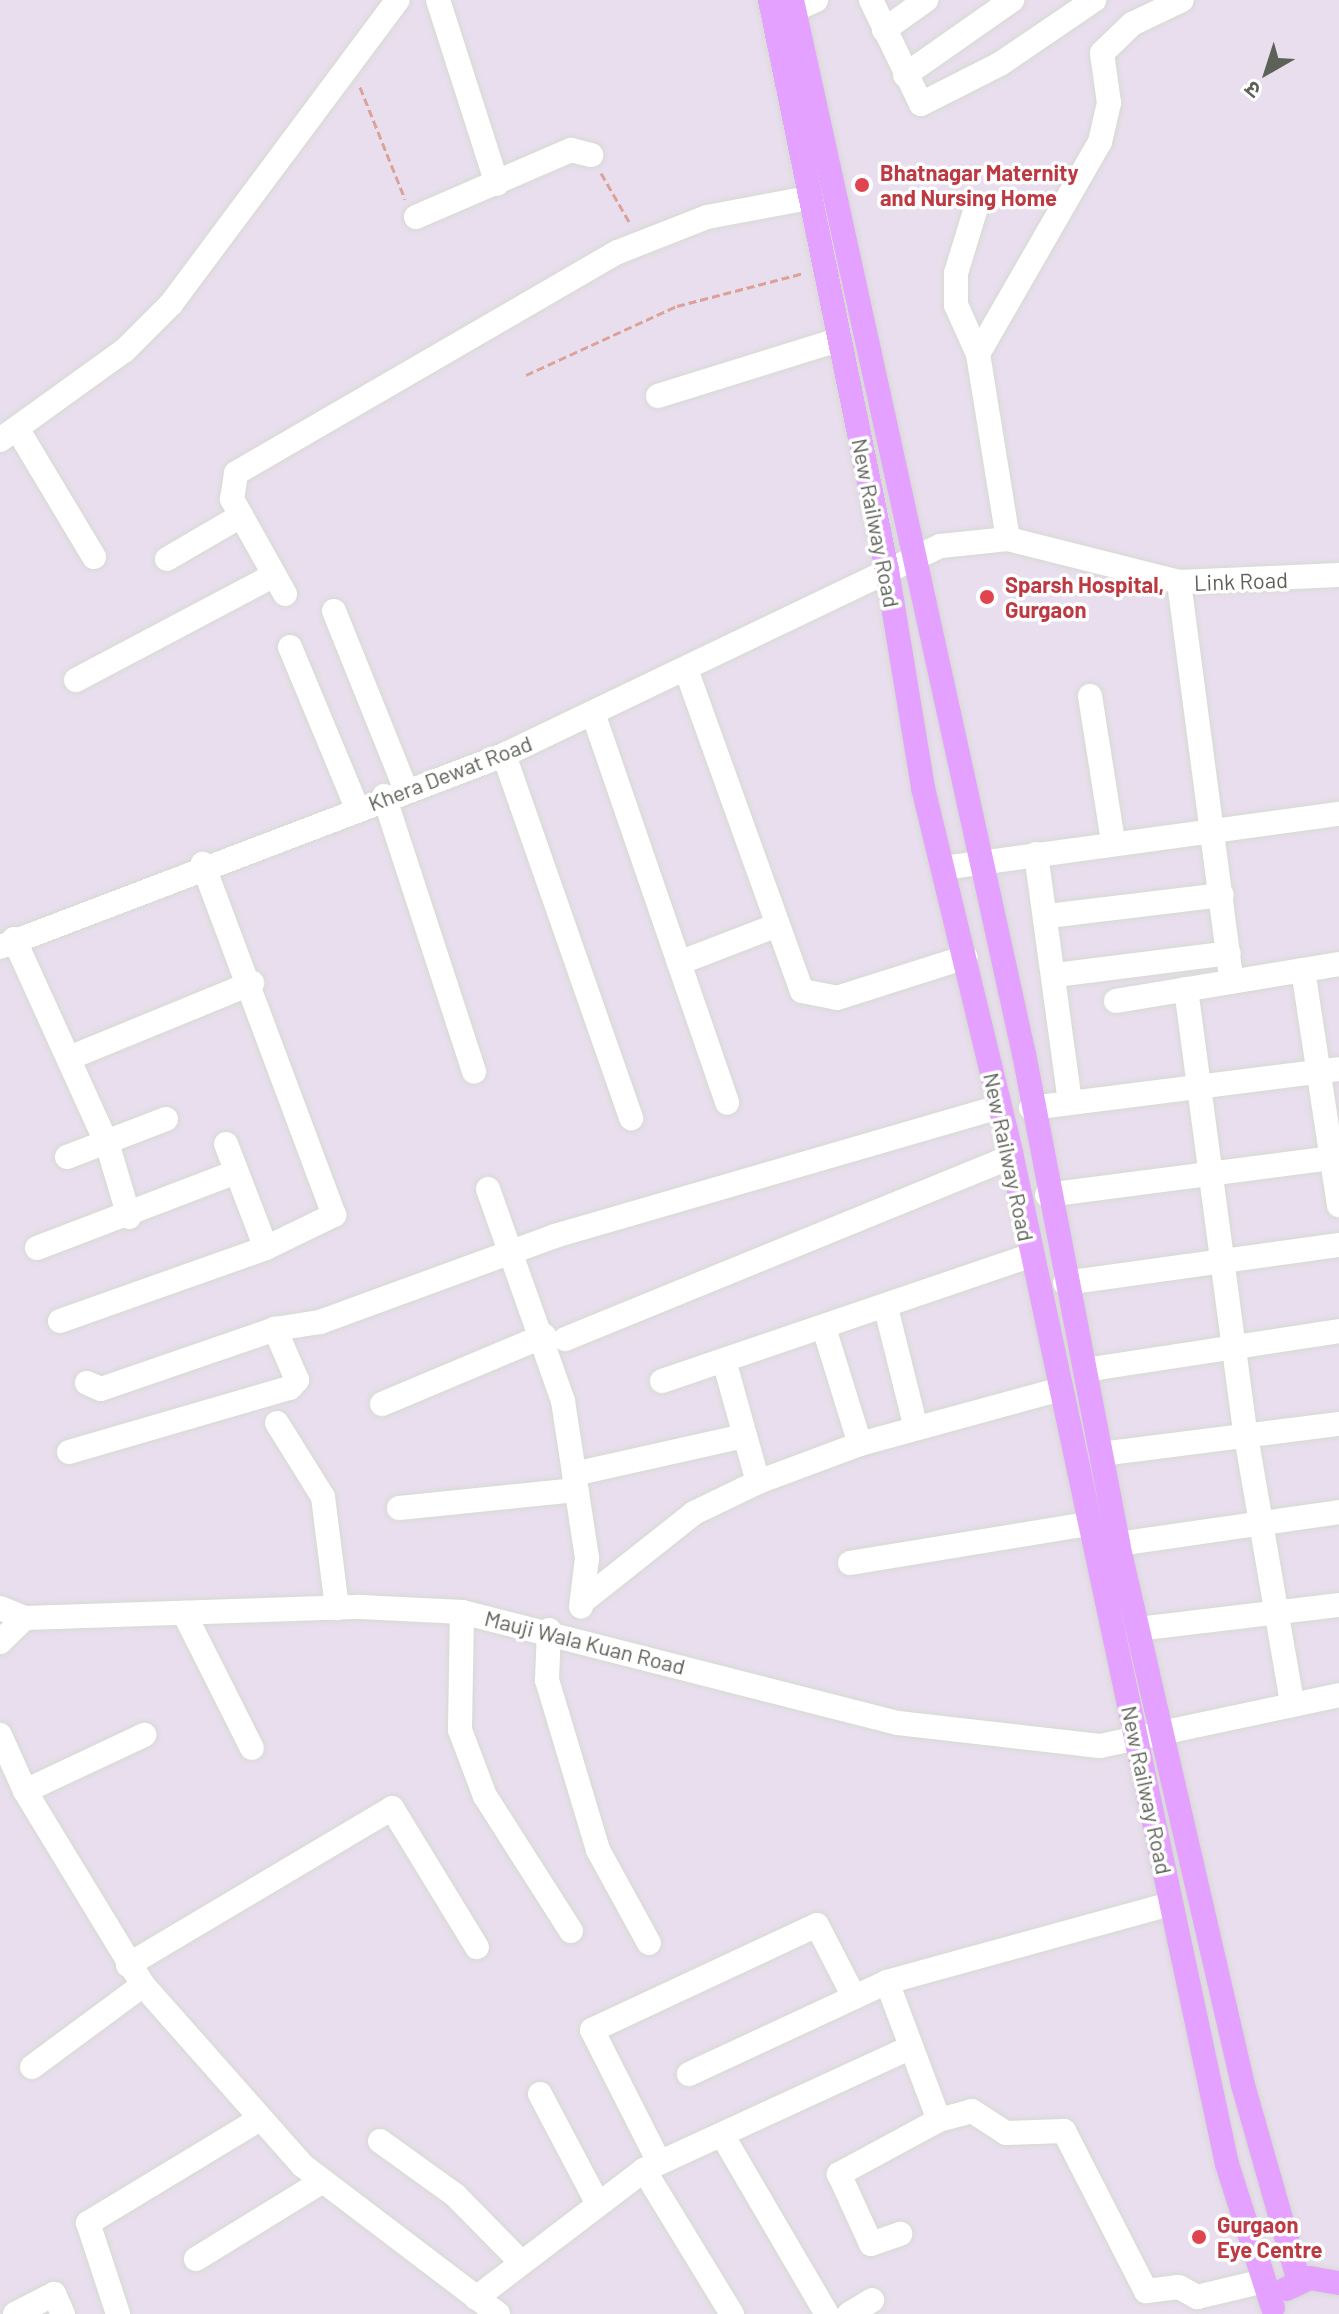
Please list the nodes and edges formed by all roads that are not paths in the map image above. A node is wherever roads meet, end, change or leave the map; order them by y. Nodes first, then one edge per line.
1 (398, 0) edge
2 (438, 0) edge
3 (816, 0) edge
4 (871, 0) edge
5 (926, 0) edge
6 (1012, 0) edge
7 (1094, 0) edge
8 (1182, 0) edge
9 (782, 8) edge
10 (884, 30) junction
11 (905, 75) junction
12 (591, 155) road end
13 (497, 184) junction
14 (809, 198) junction
15 (975, 211) dead end
16 (416, 217) road end
17 (838, 340) junction
18 (978, 354) junction
19 (658, 396) dead end
20 (9, 435) edge
21 (241, 516) junction
22 (1008, 539) junction
23 (94, 557) dead end
24 (911, 557) junction
25 (167, 559) dead end
26 (887, 570) junction
27 (1339, 575) edge
28 (1179, 582) junction
29 (334, 611) dead end
30 (290, 647) dead end
31 (687, 672) junction
32 (76, 680) dead end
33 (1090, 696) dead end
34 (594, 716) junction
35 (504, 755) junction
36 (395, 793) junction
37 (357, 808) junction
38 (1339, 814) edge
39 (1216, 826) junction
40 (1113, 841) junction
41 (1036, 854) junction
42 (203, 864) junction
43 (978, 866) junction
44 (943, 868) junction
45 (1222, 895) junction
46 (1048, 916) junction
47 (775, 926) junction
48 (7, 943) edge
49 (1229, 953) junction
50 (966, 957) junction
51 (679, 963) junction
52 (1339, 964) edge
53 (1303, 970) junction
54 (1056, 975) junction
55 (1232, 982) junction
56 (252, 983) junction
57 (1186, 989) junction
58 (1116, 1001) dead end
59 (69, 1058) junction
60 (1329, 1070) edge
61 (474, 1072) dead end
62 (1204, 1083) junction
63 (1070, 1101) junction
64 (727, 1103) dead end
65 (1000, 1107) junction
66 (1031, 1108) junction
67 (631, 1118) dead end
68 (166, 1119) dead end
69 (226, 1144) dead end
70 (108, 1146) junction
71 (67, 1157) dead end
72 (1012, 1157) junction
73 (1336, 1157) edge
74 (1215, 1171) junction
75 (236, 1172) junction
76 (488, 1189) dead end
77 (1047, 1195) junction
78 (1339, 1205) edge
79 (129, 1217) junction
80 (1339, 1245) edge
81 (37, 1248) dead end
82 (266, 1248) junction
83 (510, 1251) junction
84 (1029, 1256) junction
85 (1224, 1261) junction
86 (1065, 1283) junction
87 (886, 1308) junction
88 (60, 1321) dead end
89 (824, 1328) junction
90 (275, 1329) junction
91 (1339, 1331) edge
92 (555, 1337) junction
93 (1235, 1346) junction
94 (725, 1364) junction
95 (1085, 1370) junction
96 (662, 1381) dead end
97 (87, 1383) dead end
98 (1057, 1390) junction
99 (382, 1404) dead end
100 (277, 1423) dead end
101 (1339, 1424) edge
102 (916, 1428) junction
103 (744, 1436) junction
104 (1246, 1436) junction
105 (860, 1444) junction
106 (69, 1452) dead end
107 (1101, 1454) junction
108 (575, 1482) junction
109 (758, 1482) junction
110 (399, 1508) dead end
111 (1339, 1512) edge
112 (1089, 1524) junction
113 (1261, 1526) junction
114 (1118, 1544) junction
115 (850, 1563) dead end
116 (583, 1601) junction
117 (1339, 1605) edge
118 (0, 1608) edge
119 (337, 1608) junction
120 (1276, 1611) junction
121 (462, 1612) junction
122 (184, 1613) junction
123 (25, 1618) junction
124 (1138, 1629) junction
125 (560, 1632) junction
126 (0, 1642) edge
127 (1339, 1695) edge
128 (1292, 1701) junction
129 (1165, 1731) junction
130 (0, 1735) edge
131 (144, 1735) dead end
132 (1137, 1738) junction
133 (252, 1748) dead end
134 (1177, 1786) junction
135 (25, 1791) junction
136 (1150, 1793) junction
137 (1170, 1904) junction
138 (571, 1931) dead end
139 (649, 1943) dead end
140 (477, 1947) dead end
141 (128, 1965) junction
142 (887, 1982) junction
143 (143, 1985) junction
144 (854, 1997) junction
145 (911, 2047) junction
146 (32, 2067) dead end
147 (689, 2074) dead end
148 (540, 2094) dead end
149 (260, 2119) junction
150 (939, 2120) junction
151 (724, 2138) junction
152 (380, 2141) dead end
153 (651, 2166) junction
154 (321, 2182) junction
155 (596, 2200) junction
156 (900, 2234) dead end
157 (196, 2259) dead end
158 (518, 2259) junction
159 (1338, 2279) edge
160 (1264, 2281) junction
161 (1299, 2281) junction
162 (476, 2298) junction
163 (872, 2300) dead end
164 (1272, 2311) edge
165 (15, 2314) edge
166 (63, 2314) edge
167 (118, 2314) edge
168 (498, 2314) edge
169 (732, 2314) edge
170 (827, 2314) edge
171 (849, 2314) edge

1 - 20 street
2 - 13 street
3 - 9 street
4 - 10 street
5 - 10 street
6 - 11 street
7 - 11 street
8 - 18 street
9 - 14 main road, New Railway Road
9 - 24 main road, New Railway Road
10 - 11 street
12 - 13 street
13 - 16 street
14 - 17 main road, New Railway Road
14 - 21 street
15 - 18 street
17 - 19 street
17 - 26 main road, New Railway Road
18 - 22 street
20 - 23 street
21 - 25 street
21 - 32 street
22 - 24 street, Link Road
22 - 28 street, Link Road
24 - 26 street, Link Road
24 - 43 main road, New Railway Road
26 - 31 street, Khera Dewat Road
26 - 44 main road, New Railway Road
27 - 28 street, Link Road
28 - 39 street
29 - 36 street
30 - 37 street
31 - 34 street, Khera Dewat Road
31 - 47 street
33 - 40 street
34 - 35 street, Khera Dewat Road
34 - 51 street
35 - 36 street, Khera Dewat Road
35 - 67 street
36 - 37 street, Khera Dewat Road
36 - 61 street
37 - 42 street, Khera Dewat Road
38 - 39 street
39 - 40 street
39 - 45 street
40 - 41 street
41 - 43 street
41 - 46 street
42 - 48 street, Khera Dewat Road
42 - 56 street
43 - 44 street
43 - 66 main road, New Railway Road
44 - 50 main road, New Railway Road
45 - 46 street
45 - 49 street
46 - 54 street
47 - 50 street
47 - 51 street
48 - 59 street
49 - 54 street
49 - 55 street
50 - 65 main road, New Railway Road
51 - 64 street
52 - 53 street
53 - 55 street
53 - 60 street
54 - 63 street
55 - 57 street
56 - 59 street
56 - 82 street
57 - 58 street
57 - 62 street
59 - 70 street
60 - 62 street
60 - 73 street
62 - 63 street
62 - 74 street
63 - 66 street
65 - 72 main road, New Railway Road
65 - 83 street
66 - 77 main road, New Railway Road
68 - 70 street
69 - 75 street
70 - 71 street
70 - 79 street
72 - 84 main road, New Railway Road
72 - 92 street
73 - 74 street
73 - 78 street
74 - 77 street
74 - 85 street
75 - 79 street
75 - 82 street
76 - 83 street
77 - 86 main road, New Railway Road
79 - 81 street
80 - 85 street
82 - 88 street
83 - 90 street
83 - 92 street
84 - 87 street
84 - 98 main road, New Railway Road
85 - 86 street
85 - 93 street
86 - 95 main road, New Railway Road
87 - 89 street
87 - 102 street
89 - 94 street
89 - 105 street
90 - 97 street
90 - 106 street
91 - 93 street
92 - 99 street
92 - 108 street
93 - 95 street
93 - 104 street
94 - 96 street
94 - 103 street
95 - 107 main road, New Railway Road
98 - 102 street
98 - 112 main road, New Railway Road
100 - 119 street
101 - 104 street
102 - 105 street
103 - 108 street
103 - 109 street
104 - 107 street
104 - 113 street
105 - 109 street
107 - 114 main road, New Railway Road
108 - 110 street
108 - 116 street
109 - 116 street
111 - 113 street
112 - 115 street
112 - 132 main road, New Railway Road
113 - 114 street
113 - 120 street
114 - 124 main road, New Railway Road
116 - 125 street
117 - 120 street
118 - 123 street
119 - 121 street, Mauji Wala Kuan Road
119 - 122 street, Mauji Wala Kuan Road
120 - 124 street
120 - 128 street
121 - 125 street, Mauji Wala Kuan Road
121 - 138 street
122 - 123 street, Mauji Wala Kuan Road
122 - 133 street
123 - 126 street
124 - 129 main road, New Railway Road
125 - 132 street, Mauji Wala Kuan Road
125 - 139 street
127 - 128 street, Mauji Wala Kuan Road
128 - 129 street, Mauji Wala Kuan Road
129 - 132 street, Mauji Wala Kuan Road
129 - 134 main road, New Railway Road
130 - 135 street
131 - 135 street
132 - 136 main road, New Railway Road
134 - 136 main road
134 - 161 main road, New Railway Road
135 - 141 street
136 - 137 main road, New Railway Road
137 - 142 street
137 - 160 main road, New Railway Road
140 - 141 street
141 - 143 street
142 - 144 street
142 - 145 street
143 - 146 street
143 - 149 street
144 - 147 street
144 - 153 street
145 - 150 street
145 - 151 street
148 - 155 street
149 - 154 street
149 - 167 street
150 - 156 street
150 - 160 street
151 - 153 street
151 - 170 street
152 - 158 street
153 - 155 street
153 - 169 street
154 - 157 street
154 - 162 street
155 - 158 street
158 - 162 street
159 - 161 main road
160 - 164 main road, New Railway Road
161 - 164 main road
162 - 168 street
163 - 171 street
165 - 166 street

